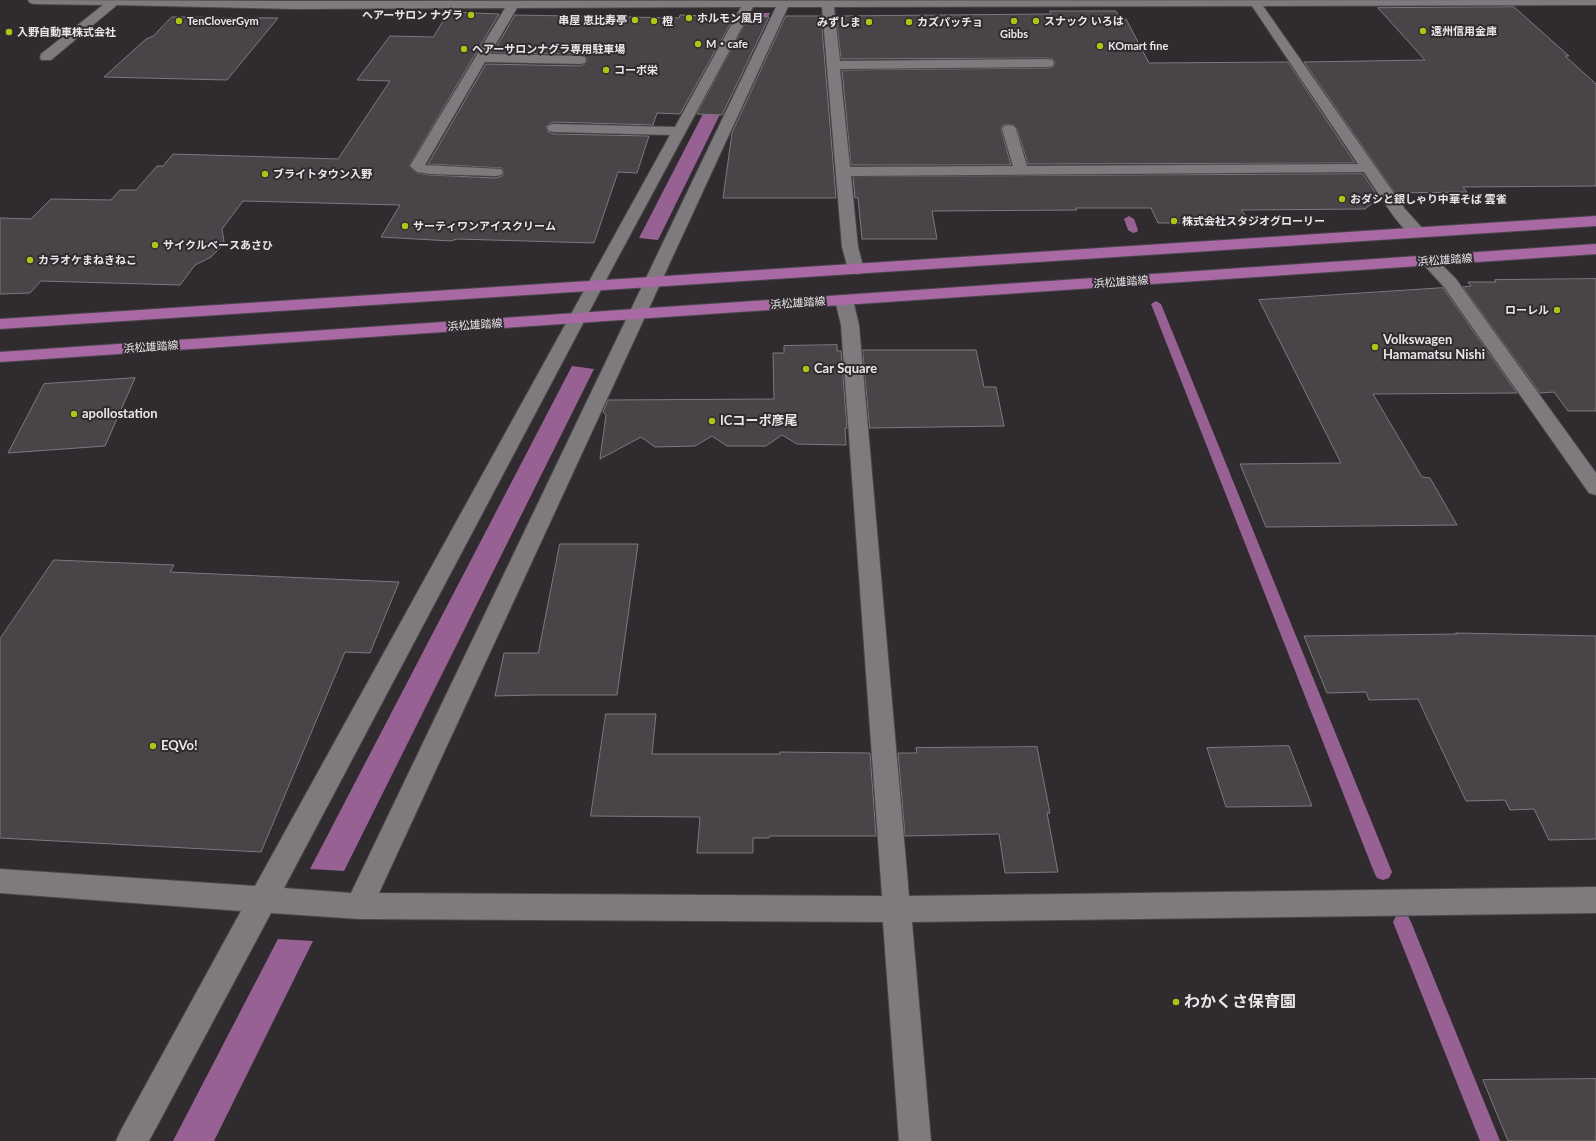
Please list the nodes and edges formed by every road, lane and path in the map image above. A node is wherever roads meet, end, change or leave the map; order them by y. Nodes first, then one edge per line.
1 (34, 0) edge
2 (1527, 0) edge
3 (1148, 1) edge
4 (1596, 1) edge
5 (457, 2) edge
6 (750, 2) edge
7 (784, 2) edge
8 (1255, 2) junction
9 (113, 3) junction
10 (297, 3) edge
11 (828, 3) junction
12 (513, 4) junction
13 (46, 57) dead end
14 (482, 58) junction
15 (580, 60) dead end
16 (1048, 63) dead end
17 (833, 64) junction
18 (554, 128) dead end
19 (1009, 129) dead end
20 (679, 131) junction
21 (1368, 168) junction
22 (1022, 170) junction
23 (842, 172) junction
24 (489, 188) dead end
25 (1596, 221) edge
26 (1417, 232) junction
27 (1596, 249) edge
28 (1429, 261) junction
29 (856, 269) junction
30 (652, 282) junction
31 (594, 286) junction
32 (844, 300) junction
33 (637, 314) junction
34 (578, 318) junction
35 (0, 324) edge
36 (0, 358) edge
37 (1596, 488) edge
38 (0, 881) edge
39 (262, 900) junction
40 (1596, 900) edge
41 (359, 906) junction
42 (897, 909) junction
43 (132, 1141) edge
44 (915, 1141) edge

1 - 9 street
2 - 4 street
2 - 8 street
3 - 8 street
3 - 11 street
5 - 10 street
5 - 12 street
6 - 7 street
6 - 12 street
6 - 20 street
7 - 11 street
7 - 30 street
8 - 21 street
9 - 10 street
9 - 13 street
11 - 17 street
12 - 14 street
14 - 15 street
14 - 24 street
16 - 17 street
17 - 23 street
18 - 20 street
19 - 22 street
20 - 31 street
21 - 22 street
21 - 26 street
22 - 23 street
23 - 29 street
25 - 26 main road
26 - 29 main road
27 - 28 main road, 浜松雄踏線
28 - 32 main road, 浜松雄踏線
28 - 37 street
29 - 30 main road
30 - 31 main road
30 - 33 street
31 - 34 street
31 - 35 main road
32 - 33 main road, 浜松雄踏線
32 - 42 street
33 - 34 main road, 浜松雄踏線
33 - 41 street
34 - 36 main road, 浜松雄踏線
34 - 39 street
38 - 39 street
39 - 41 street
39 - 43 street
40 - 42 street
41 - 42 street
42 - 44 street

